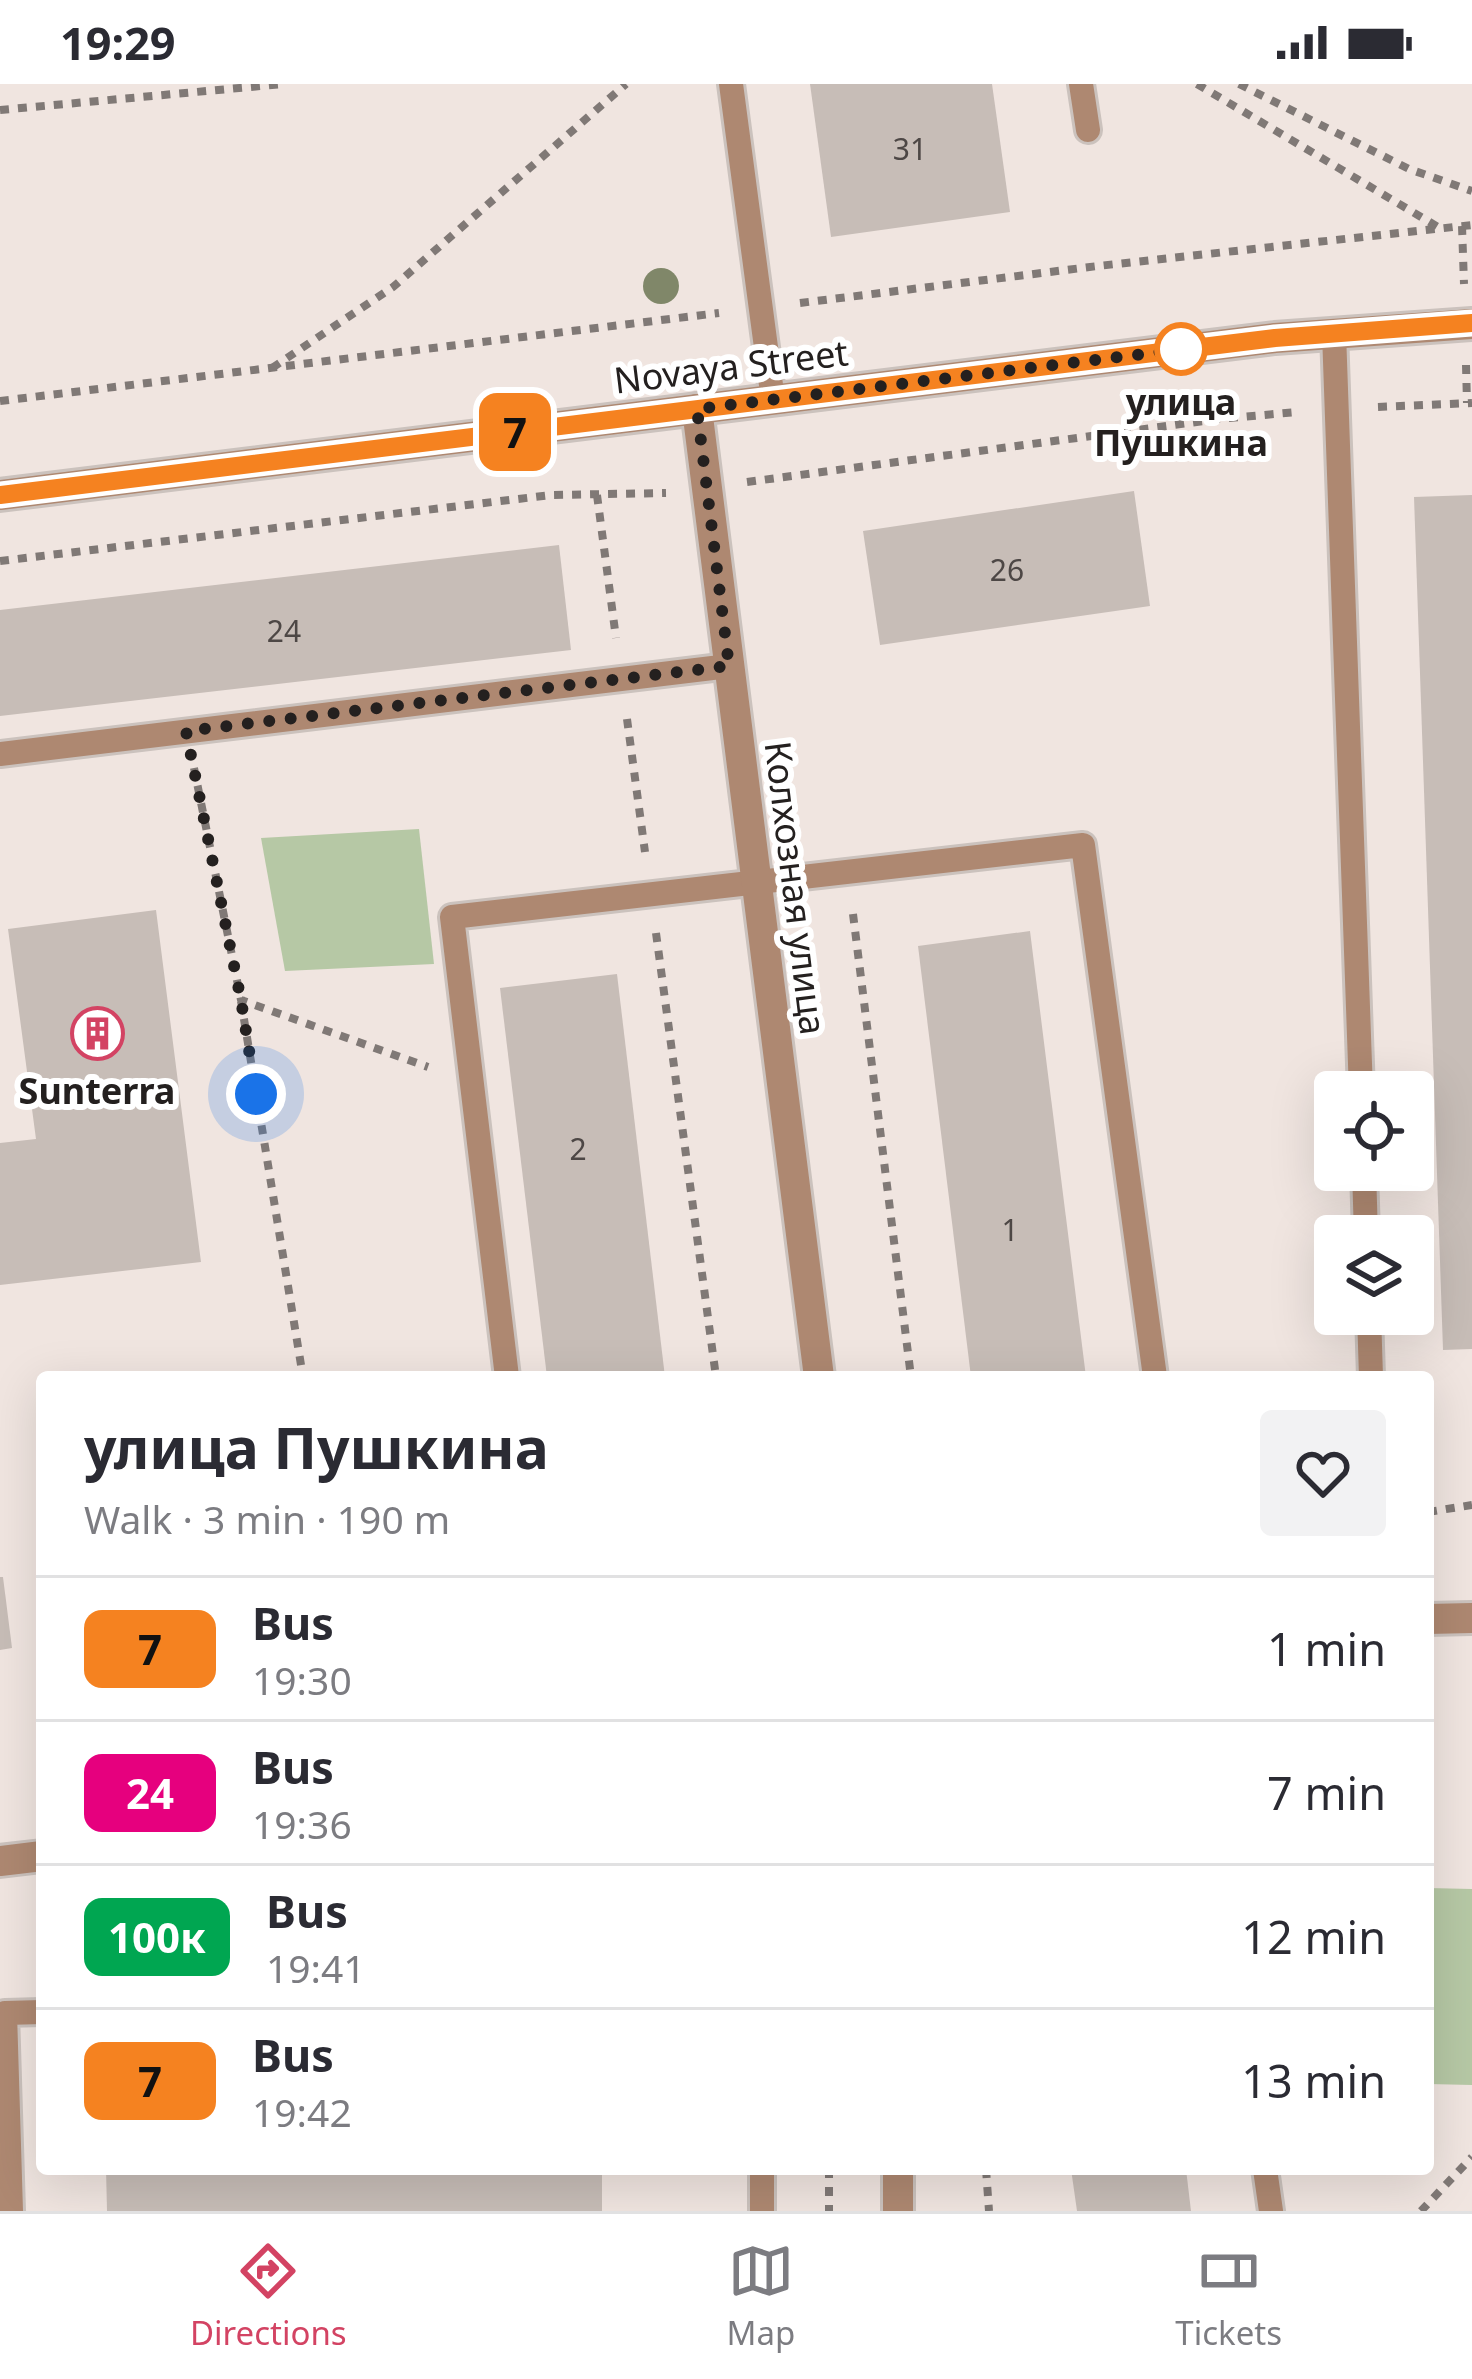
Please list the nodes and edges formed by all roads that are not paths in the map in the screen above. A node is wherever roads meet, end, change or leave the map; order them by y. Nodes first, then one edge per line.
1 (730, 84) edge
2 (1082, 84) edge
3 (1088, 130) dead end
4 (1472, 324) edge
5 (1334, 333) junction
6 (773, 400) junction
7 (697, 409) junction
8 (0, 495) edge
9 (729, 666) junction
10 (0, 754) edge
11 (756, 884) junction
12 (1360, 1071) edge
13 (1370, 1335) edge
14 (506, 1371) edge
15 (818, 1371) edge
16 (1154, 1371) edge
17 (1371, 1371) edge
18 (1434, 1618) edge
19 (1472, 1618) edge
20 (36, 1857) edge
21 (0, 1861) edge
22 (36, 2012) edge
23 (3, 2048) edge
24 (762, 2175) edge
25 (898, 2175) edge
26 (1266, 2175) edge
27 (10, 2211) edge
28 (762, 2211) edge
29 (898, 2211) edge
30 (1271, 2211) edge

1 - 6 lane
2 - 3 lane
4 - 5 street, Novaya Street
5 - 6 street, Novaya Street
5 - 12 lane
6 - 7 street, Novaya Street
7 - 8 street, Novaya Street
7 - 9 street, Колхозная улица
9 - 10 lane
9 - 11 street, Колхозная улица
11 - 14 lane
11 - 15 street, Колхозная улица
11 - 16 lane
13 - 17 lane
18 - 19 street
20 - 21 street
22 - 23 lane
23 - 27 lane
24 - 28 lane
25 - 29 street
26 - 30 lane

